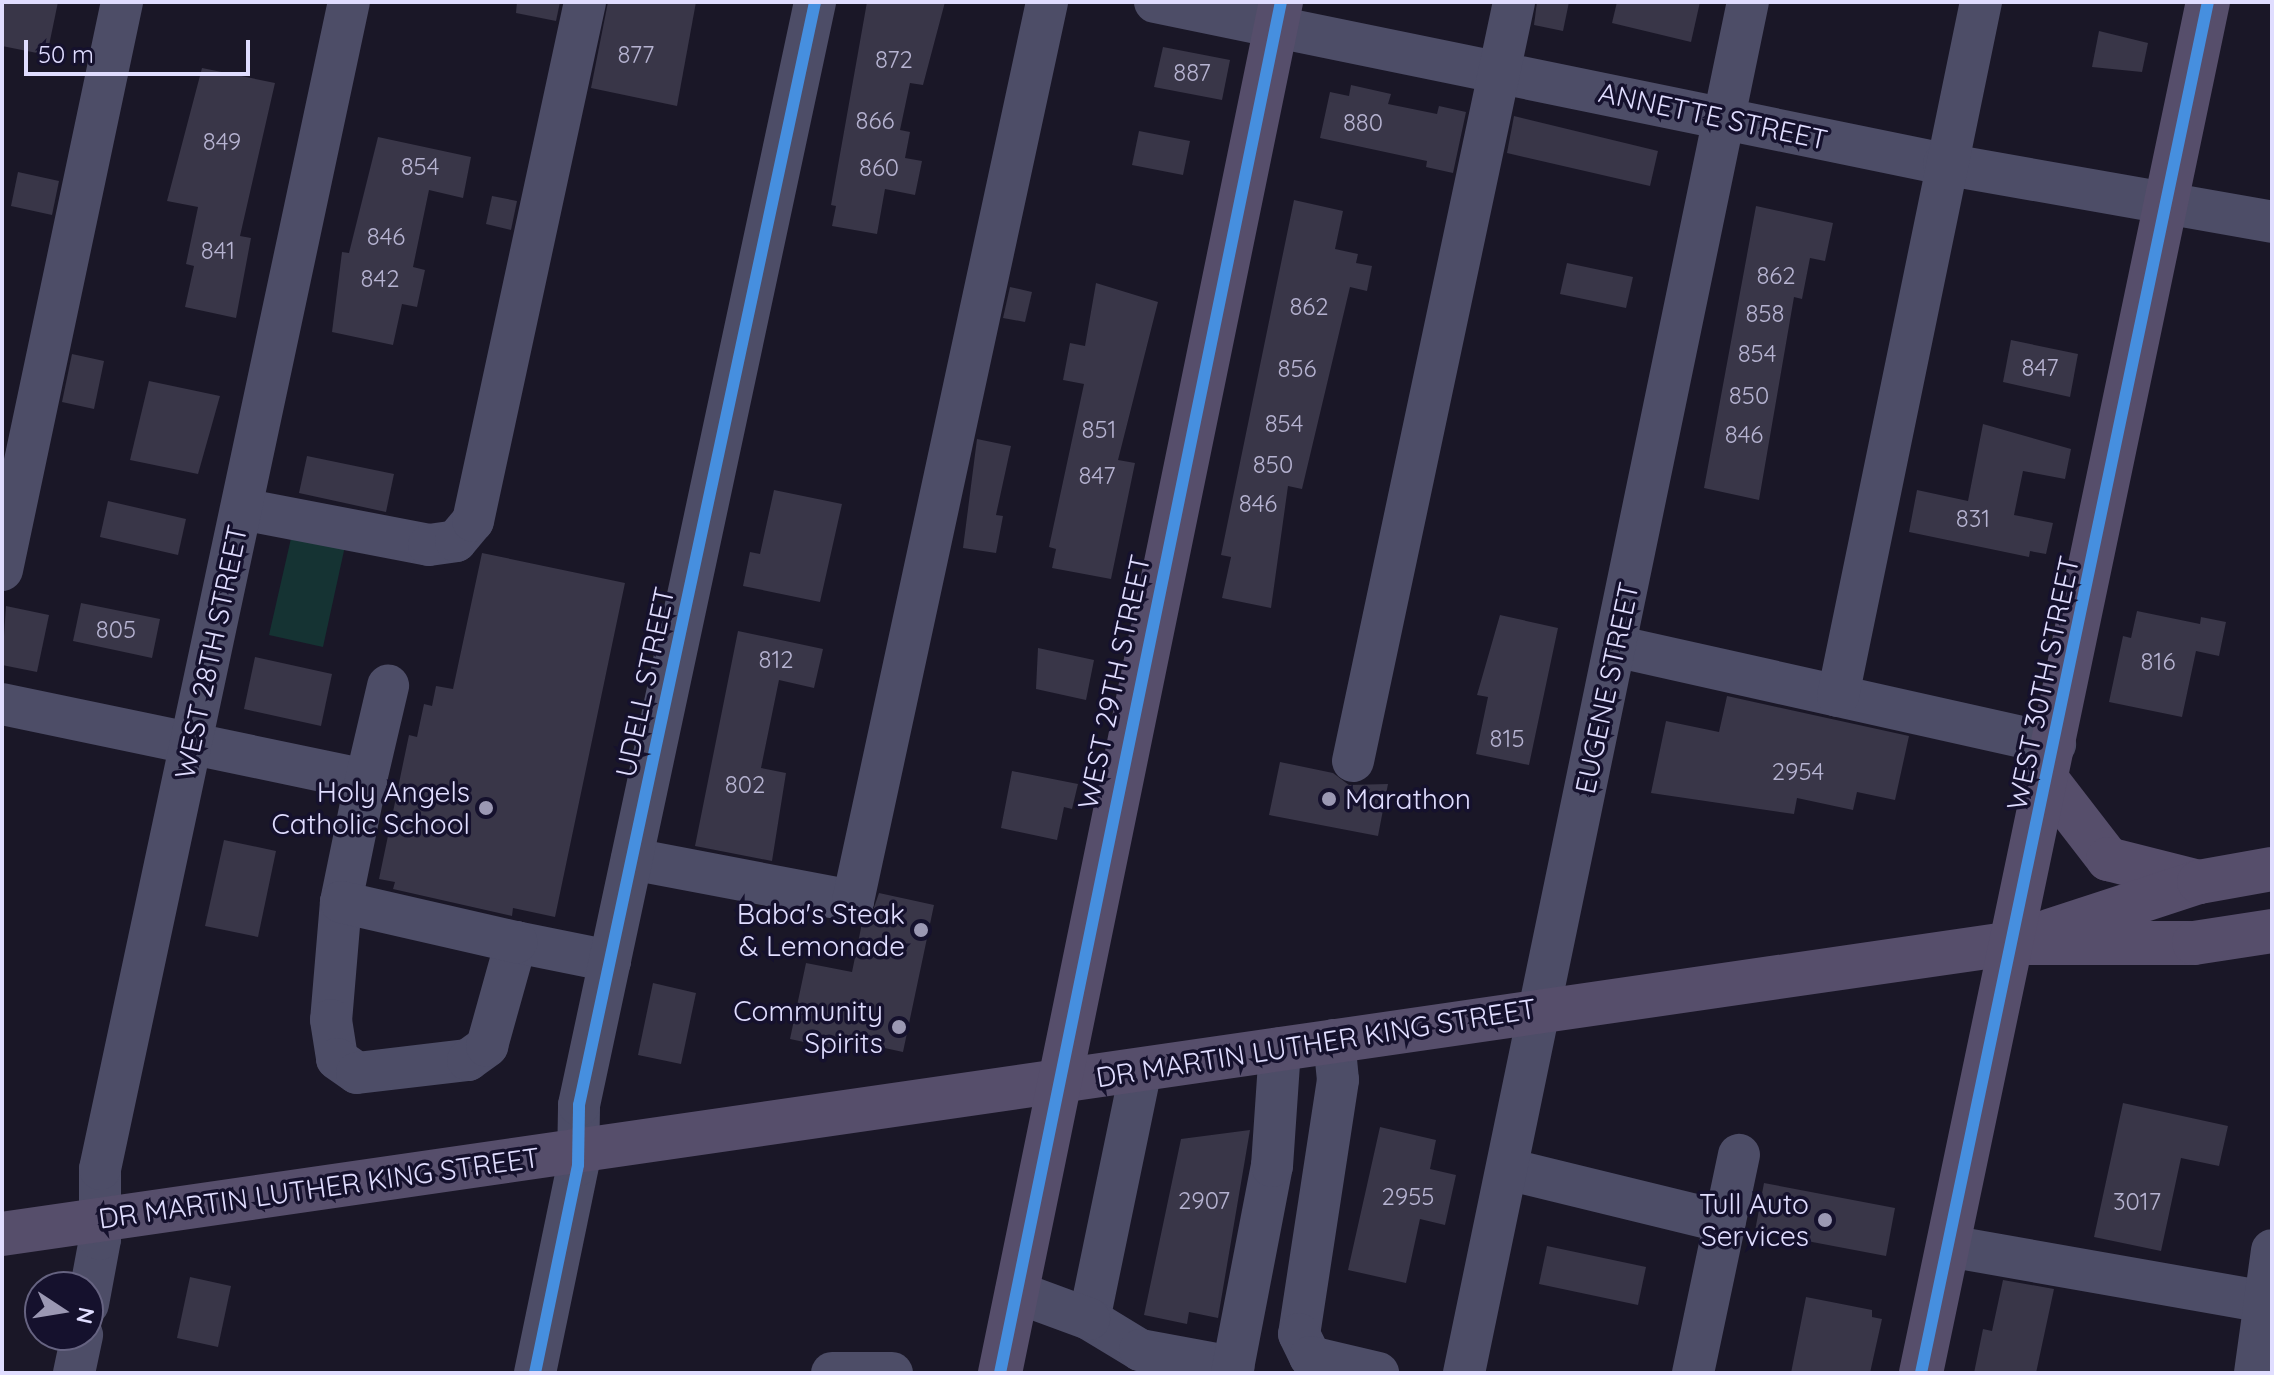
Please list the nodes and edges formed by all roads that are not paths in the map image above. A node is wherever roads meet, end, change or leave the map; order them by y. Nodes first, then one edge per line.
1 (122, 2) edge
2 (349, 2) edge
3 (585, 2) edge
4 (815, 2) edge
5 (1047, 2) edge
6 (1155, 2) edge
7 (1514, 2) edge
8 (1748, 2) edge
9 (1981, 2) edge
10 (2208, 2) edge
11 (1278, 15) edge
12 (1499, 72) junction
13 (1723, 118) junction
14 (1944, 164) junction
15 (2167, 199) junction
16 (2272, 222) edge
17 (242, 509) junction
18 (2, 570) edge
19 (1615, 646) junction
20 (388, 686) dead end
21 (1838, 696) junction
22 (2, 704) edge
23 (202, 746) junction
24 (1353, 761) dead end
25 (2051, 762) junction
26 (366, 780) junction
27 (632, 859) junction
28 (2272, 869) edge
29 (2199, 882) junction
30 (341, 902) junction
31 (2272, 931) edge
32 (516, 942) junction
33 (2013, 943) junction
34 (610, 961) junction
35 (1541, 1009) junction
36 (1334, 1040) junction
37 (1280, 1048) junction
38 (1141, 1069) junction
39 (1057, 1082) junction
40 (580, 1150) junction
41 (1739, 1155) dead end
42 (1507, 1169) junction
43 (100, 1220) junction
44 (1725, 1222) junction
45 (2, 1234) edge
46 (1948, 1246) junction
47 (2272, 1250) edge
48 (93, 1271) edge
49 (1016, 1292) junction
50 (2264, 1302) junction
51 (1089, 1319) junction
52 (79, 1351) edge
53 (1233, 1370) edge
54 (74, 1373) edge
55 (535, 1373) edge
56 (832, 1373) edge
57 (892, 1373) edge
58 (1000, 1373) edge
59 (1378, 1373) edge
60 (1464, 1373) edge
61 (1693, 1373) edge
62 (1921, 1373) edge
63 (2255, 1373) edge

1 - 18 street
2 - 17 street, WEST 28TH STREET
3 - 17 street
4 - 27 street, UDELL STREET
5 - 27 street
6 - 11 street, ANNETTE STREET
7 - 12 street
8 - 13 street, EUGENE STREET
9 - 14 street
10 - 15 main road, WEST 30TH STREET
11 - 12 street, ANNETTE STREET
11 - 39 main road, WEST 29TH STREET
12 - 13 street, ANNETTE STREET
12 - 24 street
13 - 14 street, ANNETTE STREET
13 - 19 street, EUGENE STREET
14 - 15 street, ANNETTE STREET
14 - 21 street
15 - 16 street, ANNETTE STREET
15 - 25 main road, WEST 30TH STREET
17 - 23 street, WEST 28TH STREET
19 - 21 street
19 - 35 street, EUGENE STREET
20 - 26 street
21 - 25 street
22 - 23 street
23 - 26 street
23 - 43 street, WEST 28TH STREET
25 - 29 main road
25 - 33 main road, WEST 30TH STREET
26 - 30 street
27 - 34 street, UDELL STREET
28 - 29 main road, DR MARTIN LUTHER KING STREET
29 - 33 main road, DR MARTIN LUTHER KING STREET
30 - 32 street
30 - 32 street
31 - 33 main road, DR MARTIN LUTHER KING STREET
32 - 34 street
33 - 35 main road, DR MARTIN LUTHER KING STREET
33 - 46 main road, WEST 30TH STREET
34 - 40 street, UDELL STREET
35 - 36 main road, DR MARTIN LUTHER KING STREET
35 - 42 street, EUGENE STREET
36 - 37 main road, DR MARTIN LUTHER KING STREET
36 - 59 street
37 - 38 main road, DR MARTIN LUTHER KING STREET
37 - 53 street
38 - 39 main road, DR MARTIN LUTHER KING STREET
38 - 51 street
39 - 40 main road, DR MARTIN LUTHER KING STREET
39 - 49 main road, WEST 29TH STREET
40 - 43 main road, DR MARTIN LUTHER KING STREET
40 - 55 street, UDELL STREET
41 - 44 street
42 - 44 street
42 - 60 street, EUGENE STREET
43 - 45 main road, DR MARTIN LUTHER KING STREET
43 - 48 street, WEST 28TH STREET
44 - 61 street
46 - 50 street
46 - 62 main road, WEST 30TH STREET
47 - 50 street
49 - 51 street
49 - 58 main road, WEST 29TH STREET
50 - 63 street
51 - 53 street
52 - 54 street
56 - 57 street

